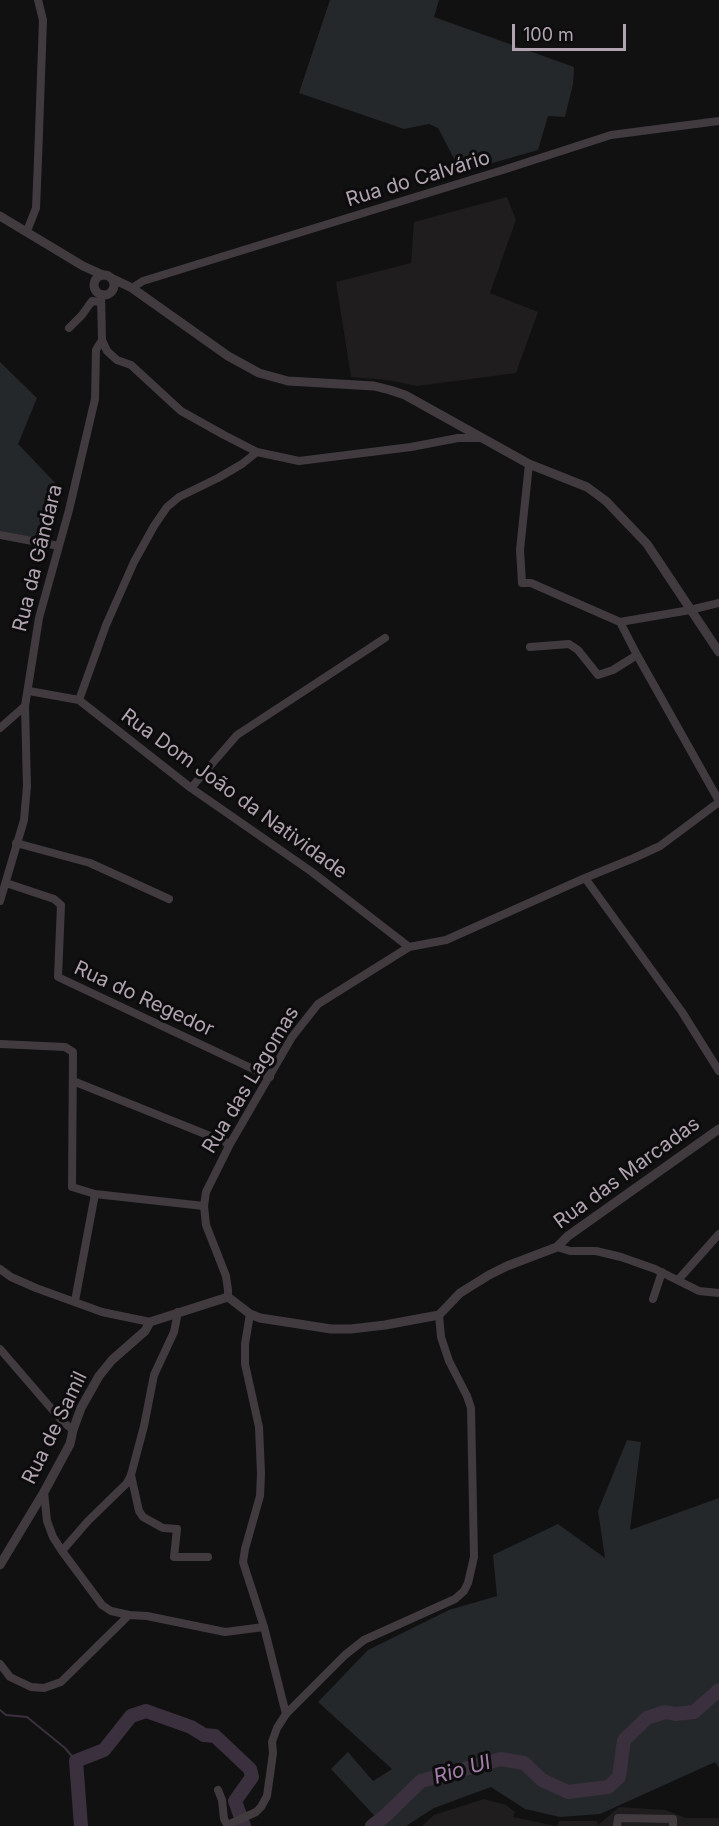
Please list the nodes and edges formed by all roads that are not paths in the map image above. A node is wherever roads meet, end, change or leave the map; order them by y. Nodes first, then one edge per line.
1 (38, 0) edge
2 (719, 122) edge
3 (0, 216) edge
4 (27, 231) junction
5 (83, 266) junction
6 (107, 277) junction
7 (95, 282) junction
8 (132, 288) junction
9 (112, 291) junction
10 (101, 298) junction
11 (69, 328) dead end
12 (102, 340) junction
13 (481, 438) junction
14 (257, 452) junction
15 (529, 464) junction
16 (0, 535) edge
17 (59, 546) junction
18 (719, 603) edge
19 (690, 610) junction
20 (620, 622) junction
21 (385, 638) dead end
22 (530, 647) dead end
23 (719, 652) edge
24 (637, 655) junction
25 (29, 691) junction
26 (79, 699) junction
27 (26, 706) junction
28 (0, 728) edge
29 (191, 788) junction
30 (718, 805) edge
31 (16, 843) junction
32 (585, 878) junction
33 (6, 883) junction
34 (169, 899) dead end
35 (0, 901) edge
36 (409, 947) junction
37 (0, 1044) edge
38 (719, 1071) edge
39 (270, 1077) junction
40 (73, 1081) junction
41 (719, 1130) edge
42 (230, 1144) junction
43 (95, 1194) junction
44 (204, 1206) junction
45 (719, 1234) edge
46 (557, 1247) junction
47 (0, 1269) edge
48 (662, 1272) junction
49 (678, 1280) junction
50 (719, 1293) edge
51 (228, 1297) junction
52 (653, 1299) dead end
53 (75, 1301) junction
54 (178, 1312) junction
55 (250, 1314) junction
56 (439, 1315) junction
57 (150, 1322) junction
58 (0, 1351) edge
59 (73, 1430) junction
60 (131, 1475) junction
61 (45, 1492) junction
62 (62, 1551) junction
63 (3, 1553) edge
64 (208, 1557) dead end
65 (0, 1565) edge
66 (129, 1615) junction
67 (264, 1628) junction
68 (0, 1664) edge
69 (286, 1714) junction
70 (218, 1790) dead end
71 (237, 1822) edge
72 (617, 1826) edge
73 (673, 1826) edge

1 - 4 street
2 - 8 street, Rua do Calvário
3 - 4 street
4 - 5 street
5 - 6 street
5 - 7 street
6 - 7 street
6 - 8 street
6 - 9 street
7 - 10 street
8 - 9 street
8 - 13 street
9 - 10 street
10 - 11 street
10 - 12 street, Rua da Gândara
12 - 14 street
12 - 17 street, Rua da Gândara
13 - 14 street
13 - 15 street
14 - 26 street
15 - 19 street
15 - 20 street
16 - 17 street
17 - 25 street, Rua da Gândara
18 - 19 street
19 - 20 street
19 - 23 street
20 - 24 street
21 - 29 street
22 - 24 street
24 - 30 street
25 - 26 street, Rua Dom João da Natividade
25 - 27 street, Rua da Gândara
26 - 29 street, Rua Dom João da Natividade
27 - 28 street
27 - 31 street, Rua da Gândara
29 - 36 street, Rua Dom João da Natividade
30 - 32 street, Rua das Lagomas
31 - 33 street, Rua da Gândara
31 - 34 street
32 - 36 street, Rua das Lagomas
32 - 38 street
33 - 35 street, Rua da Gândara
33 - 39 street, Rua do Regedor
36 - 39 street, Rua das Lagomas
37 - 40 street
39 - 42 street, Rua das Lagomas
40 - 42 street
40 - 43 street
41 - 46 street, Rua das Marcadas
42 - 44 street, Rua das Lagomas
43 - 44 street
43 - 53 street
44 - 51 street
45 - 49 street
46 - 48 street
46 - 56 street
47 - 53 street
48 - 49 street
48 - 52 street
49 - 50 street
51 - 54 street, Rua de Samil
51 - 55 street
53 - 57 street
54 - 57 street, Rua de Samil
54 - 60 street
55 - 56 street
55 - 67 street
56 - 69 street
57 - 59 street, Rua de Samil
58 - 59 street
59 - 61 street, Rua de Samil
60 - 62 street
60 - 64 street
61 - 62 street
61 - 63 street, Rua de Samil
62 - 66 street
63 - 65 street, Rua de Samil
66 - 67 street
66 - 68 street
67 - 69 street
69 - 71 street
70 - 71 street
72 - 73 street

